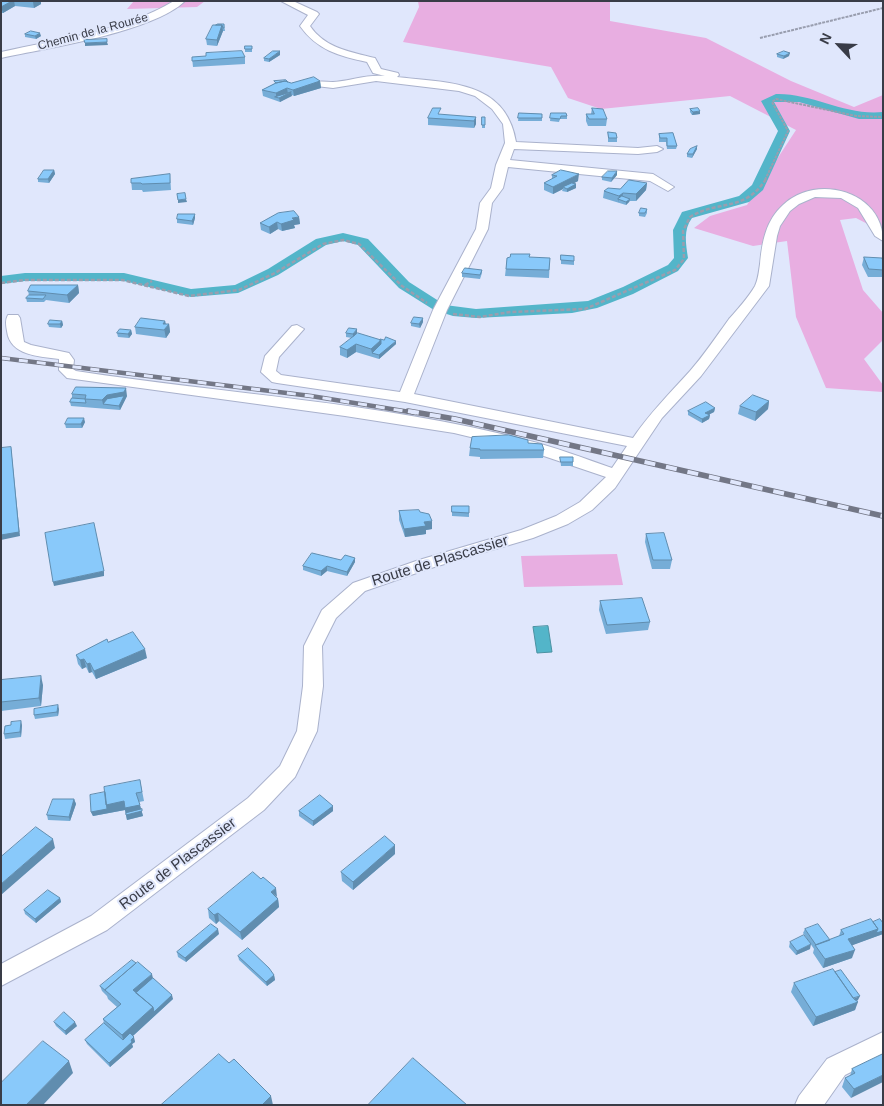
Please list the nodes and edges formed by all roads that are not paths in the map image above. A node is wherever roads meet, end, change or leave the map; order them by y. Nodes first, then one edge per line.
1 (181, 1) edge
2 (285, 1) edge
3 (1, 55) edge
4 (320, 84) edge
5 (485, 89) dead end
6 (510, 145) junction
7 (657, 149) dead end
8 (502, 165) junction
9 (668, 187) dead end
10 (883, 237) edge
11 (13, 318) dead end
12 (297, 329) dead end
13 (405, 397) junction
14 (636, 443) junction
15 (616, 475) junction
16 (1, 976) edge
17 (883, 1043) edge
18 (808, 1105) edge

1 - 3 street, Chemin de la Rourée
2 - 5 street
4 - 6 street
6 - 7 street
6 - 8 street
8 - 9 street
8 - 13 street
10 - 14 street, Route de Plascassier
11 - 15 street
12 - 13 street
13 - 14 street
14 - 15 street, Route de Plascassier
15 - 16 street, Route de Plascassier
17 - 18 street

